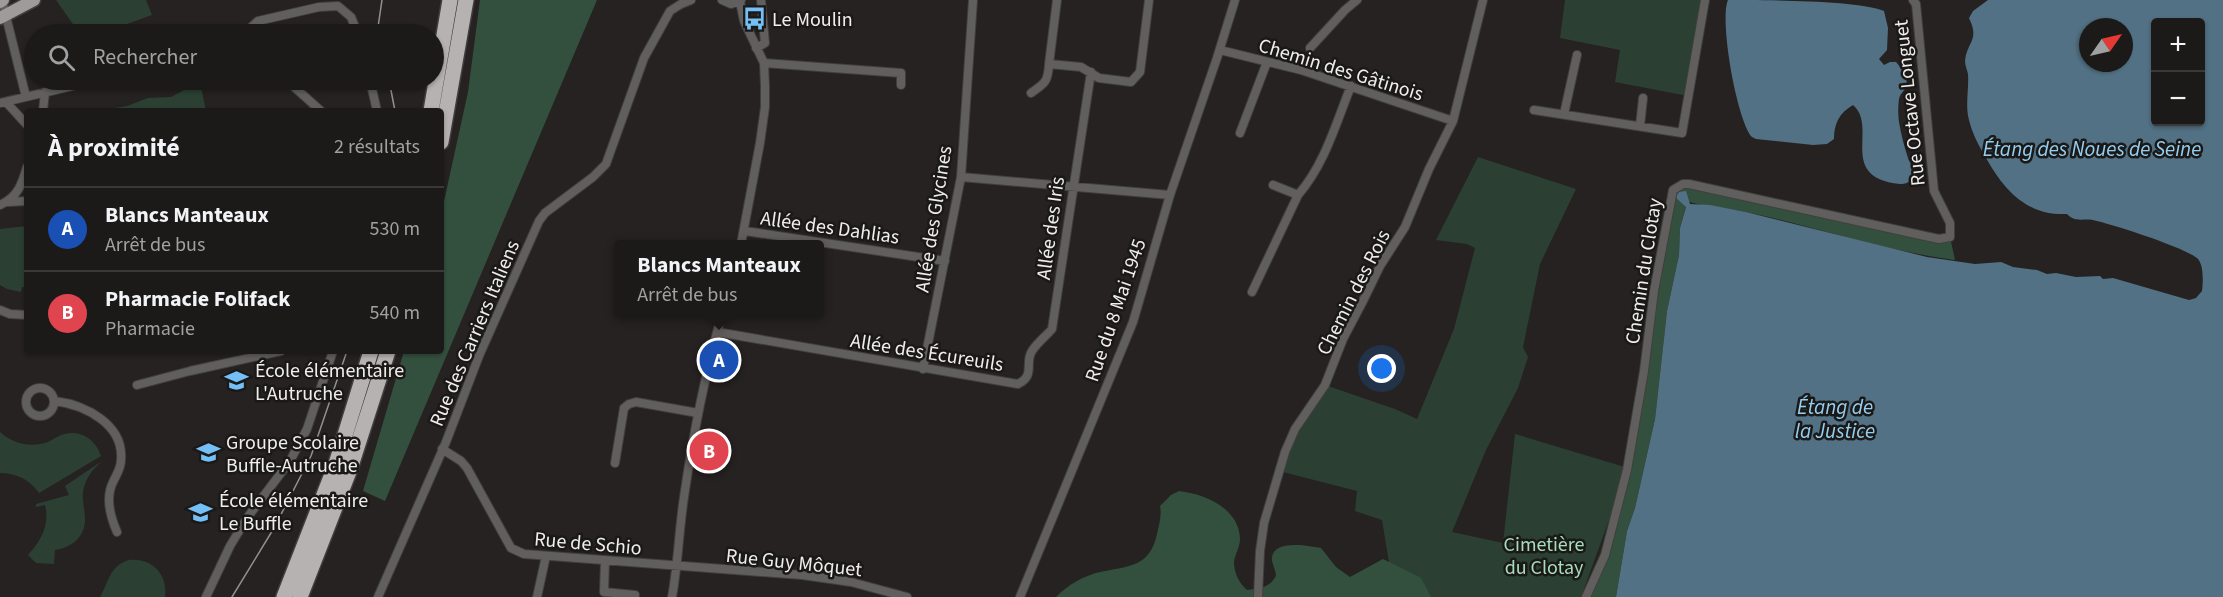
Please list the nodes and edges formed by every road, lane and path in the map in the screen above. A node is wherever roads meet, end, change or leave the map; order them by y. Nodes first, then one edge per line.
1 (2, 0) edge
2 (34, 0) edge
3 (450, 0) edge
4 (466, 0) edge
5 (691, 0) edge
6 (722, 0) edge
7 (761, 0) edge
8 (973, 0) edge
9 (1057, 0) edge
10 (1149, 0) edge
11 (1235, 0) edge
12 (1357, 0) edge
13 (1483, 0) edge
14 (1705, 0) edge
15 (1912, 0) edge
16 (740, 1) edge
17 (3, 16) edge
18 (255, 24) edge
19 (354, 24) edge
20 (444, 33) edge
21 (756, 48) junction
22 (1310, 48) dead end
23 (1220, 50) junction
24 (1577, 56) dead end
25 (1267, 62) junction
26 (764, 63) junction
27 (1048, 64) junction
28 (1091, 72) junction
29 (901, 85) dead end
30 (1351, 86) junction
31 (24, 90) edge
32 (24, 90) edge
33 (54, 90) edge
34 (297, 90) edge
35 (372, 90) edge
36 (434, 90) edge
37 (45, 92) junction
38 (1031, 93) dead end
39 (26, 97) junction
40 (1643, 98) dead end
41 (3, 103) edge
42 (43, 108) edge
43 (318, 108) edge
44 (376, 108) edge
45 (431, 108) edge
46 (1534, 110) dead end
47 (1564, 114) junction
48 (24, 121) edge
49 (1453, 121) junction
50 (444, 125) edge
51 (1640, 126) junction
52 (1240, 133) dead end
53 (960, 177) junction
54 (24, 178) edge
55 (1073, 185) junction
56 (1273, 185) dead end
57 (1170, 195) junction
58 (1298, 195) junction
59 (24, 201) edge
60 (4, 203) edge
61 (745, 231) junction
62 (1950, 237) joint
63 (742, 240) edge
64 (805, 240) edge
65 (824, 243) edge
66 (945, 261) junction
67 (1252, 292) dead end
68 (0, 310) edge
69 (24, 315) edge
70 (721, 318) edge
71 (717, 332) junction
72 (267, 354) edge
73 (332, 354) edge
74 (370, 354) edge
75 (387, 354) edge
76 (923, 369) junction
77 (1025, 381) joint
78 (137, 385) dead end
79 (54, 401) dead end
80 (698, 413) junction
81 (442, 449) junction
82 (615, 463) dead end
83 (117, 532) dead end
84 (546, 556) junction
85 (605, 561) junction
86 (677, 567) junction
87 (635, 595) dead end
88 (206, 597) edge
89 (284, 597) edge
90 (300, 597) edge
91 (378, 597) edge
92 (537, 597) edge
93 (672, 597) edge
94 (907, 597) edge
95 (1020, 597) edge
96 (1258, 597) edge
97 (1586, 597) edge

1 - 17 street
2 - 17 main road
3 - 20 highway
4 - 50 highway
5 - 81 street, Rue des Carriers Italiens
6 - 16 street
7 - 21 street
8 - 53 street, Allée des Glycines
9 - 27 street
10 - 28 street
11 - 23 street, Rue du 8 Mai 1945
12 - 22 street
13 - 49 street, Chemin des Rois
14 - 51 street
15 - 62 street, Rue Octave Longuet
16 - 21 street
17 - 31 street
18 - 19 street
21 - 26 street
23 - 25 street, Chemin des Gâtinois
23 - 57 street, Rue du 8 Mai 1945
24 - 47 street
25 - 30 street, Chemin des Gâtinois
25 - 52 street
26 - 29 street
26 - 61 street
27 - 28 street
27 - 38 street
28 - 55 street, Allée des Iris
30 - 49 street, Chemin des Gâtinois
30 - 58 street
32 - 39 street
33 - 37 street
34 - 43 street
35 - 44 street
36 - 45 highway
37 - 39 street
37 - 42 street
39 - 41 street
40 - 51 street
41 - 48 street
46 - 47 street
47 - 51 street
49 - 96 street, Chemin des Rois
53 - 55 street
53 - 66 street, Allée des Glycines
54 - 60 street
55 - 57 street
55 - 77 street, Allée des Iris
56 - 58 street
57 - 95 street, Rue du 8 Mai 1945
58 - 67 street
59 - 60 street
61 - 63 street
61 - 64 street, Allée des Dahlias
62 - 97 street, Chemin du Clotay
65 - 66 street, Allée des Dahlias
66 - 76 street, Allée des Glycines
68 - 69 street
70 - 71 street
71 - 76 street, Allée des Écureuils
71 - 80 street
72 - 78 street
73 - 88 street
74 - 89 highway
75 - 90 highway
76 - 77 street, Allée des Écureuils
79 - 83 street
80 - 82 street
80 - 86 street
81 - 84 street, Rue de Schio
81 - 91 street, Rue des Carriers Italiens
84 - 85 street, Rue de Schio
84 - 92 street
85 - 86 street, Rue de Schio
85 - 87 street
86 - 93 street
86 - 94 street, Rue Guy Môquet

